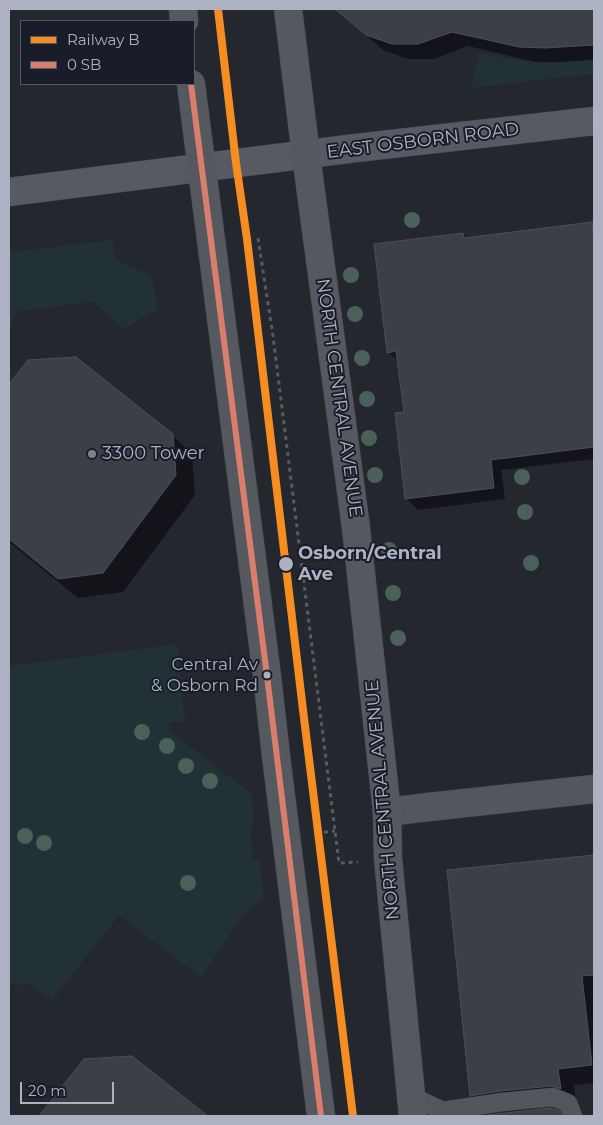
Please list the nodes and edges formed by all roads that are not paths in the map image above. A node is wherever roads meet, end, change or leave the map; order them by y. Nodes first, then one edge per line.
1 (288, 9) edge
2 (191, 85) edge
3 (594, 121) edge
4 (306, 155) junction
5 (202, 168) junction
6 (9, 192) edge
7 (594, 789) edge
8 (387, 812) junction
9 (412, 1106) edge
10 (321, 1116) edge
11 (573, 1116) edge

1 - 4 main road, NORTH CENTRAL AVENUE
2 - 5 main road
3 - 4 main road, EAST OSBORN ROAD
4 - 5 main road, EAST OSBORN ROAD
4 - 8 main road, NORTH CENTRAL AVENUE
5 - 6 main road, EAST OSBORN ROAD
5 - 10 main road
7 - 8 street
8 - 9 main road, NORTH CENTRAL AVENUE
9 - 11 lane

